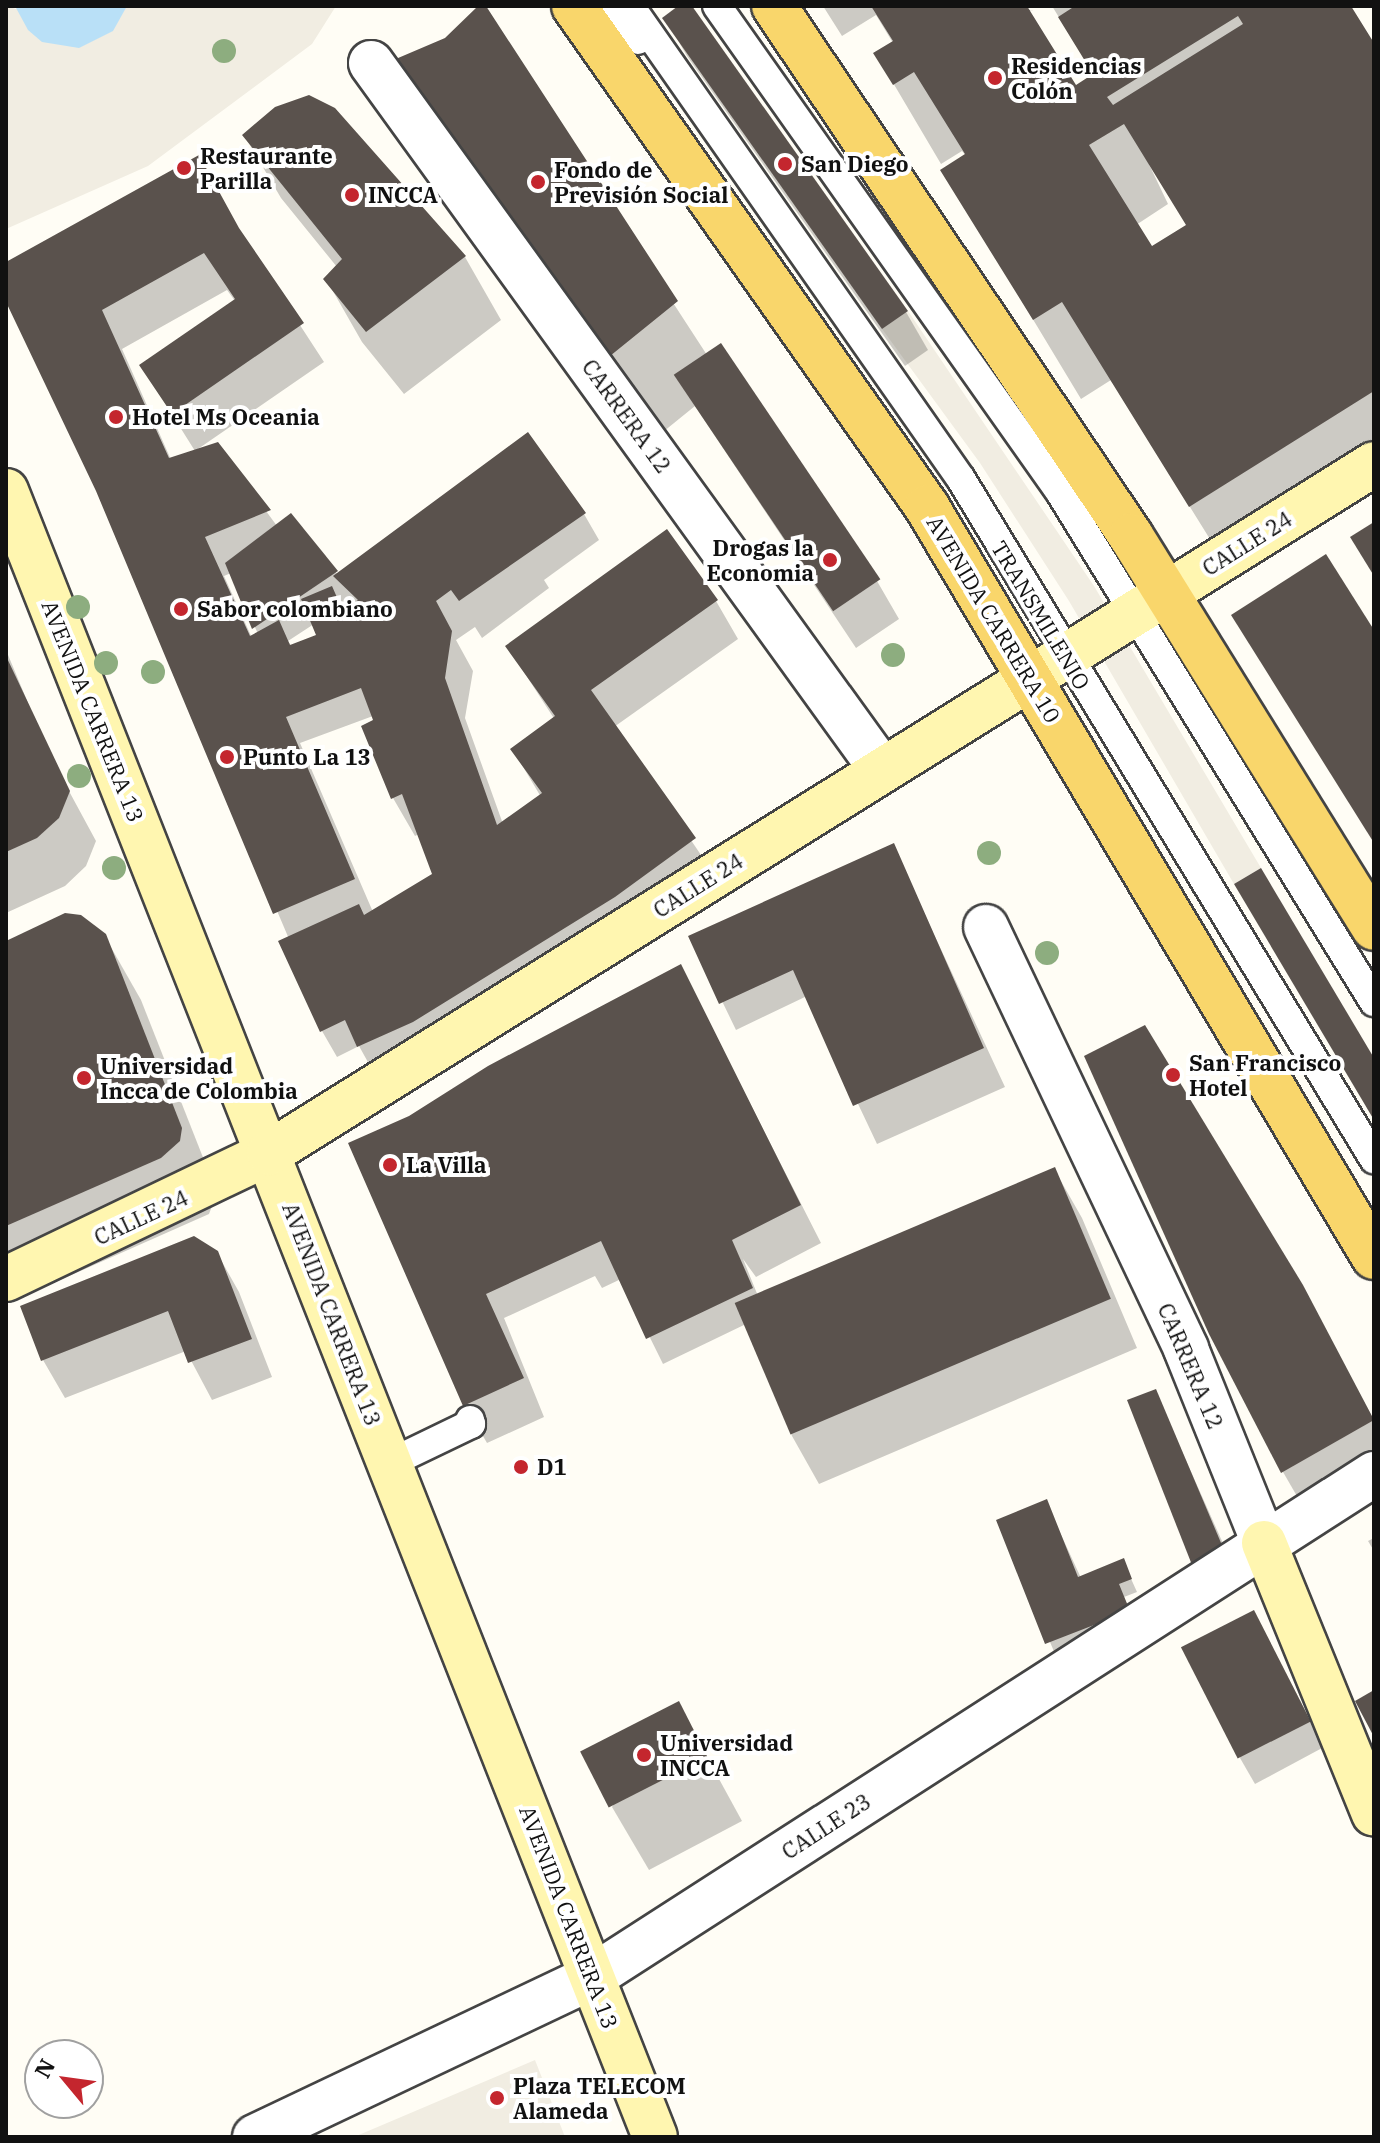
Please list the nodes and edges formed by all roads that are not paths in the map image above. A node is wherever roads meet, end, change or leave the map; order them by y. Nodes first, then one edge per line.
1 (574, 6) edge
2 (604, 6) edge
3 (630, 6) edge
4 (717, 6) edge
5 (774, 6) edge
6 (371, 63) dead end
7 (683, 86) junction
8 (1374, 464) edge
9 (6, 491) edge
10 (1149, 604) junction
11 (1047, 667) junction
12 (882, 770) junction
13 (986, 927) dead end
14 (1374, 928) edge
15 (1374, 1002) edge
16 (269, 1153) junction
17 (1374, 1159) edge
18 (1374, 1257) edge
19 (6, 1279) edge
20 (470, 1420) dead end
21 (390, 1463) junction
22 (1374, 1474) edge
23 (1264, 1543) junction
24 (1374, 1814) edge
25 (592, 1977) junction
26 (255, 2137) edge
27 (655, 2137) edge

1 - 11 main road, AVENIDA CARRERA 10
2 - 7 lane, TRANSMILENIO
3 - 7 lane, TRANSMILENIO
4 - 10 lane
5 - 10 main road
6 - 12 street, CARRERA 12
7 - 11 lane, TRANSMILENIO
8 - 10 street, CALLE 24
9 - 16 street, AVENIDA CARRERA 13
10 - 11 street, CALLE 24
10 - 14 main road
10 - 15 lane
11 - 12 street, CALLE 24
11 - 17 lane, TRANSMILENIO
11 - 18 main road, AVENIDA CARRERA 10
12 - 16 street, CALLE 24
13 - 23 street, CARRERA 12
16 - 19 street, CALLE 24
16 - 21 street, AVENIDA CARRERA 13
20 - 21 lane
21 - 25 street, AVENIDA CARRERA 13
22 - 23 street, CALLE 23
23 - 24 street, CARRERA 12
23 - 25 street, CALLE 23
25 - 26 street, CALLE 23
25 - 27 street, AVENIDA CARRERA 13

